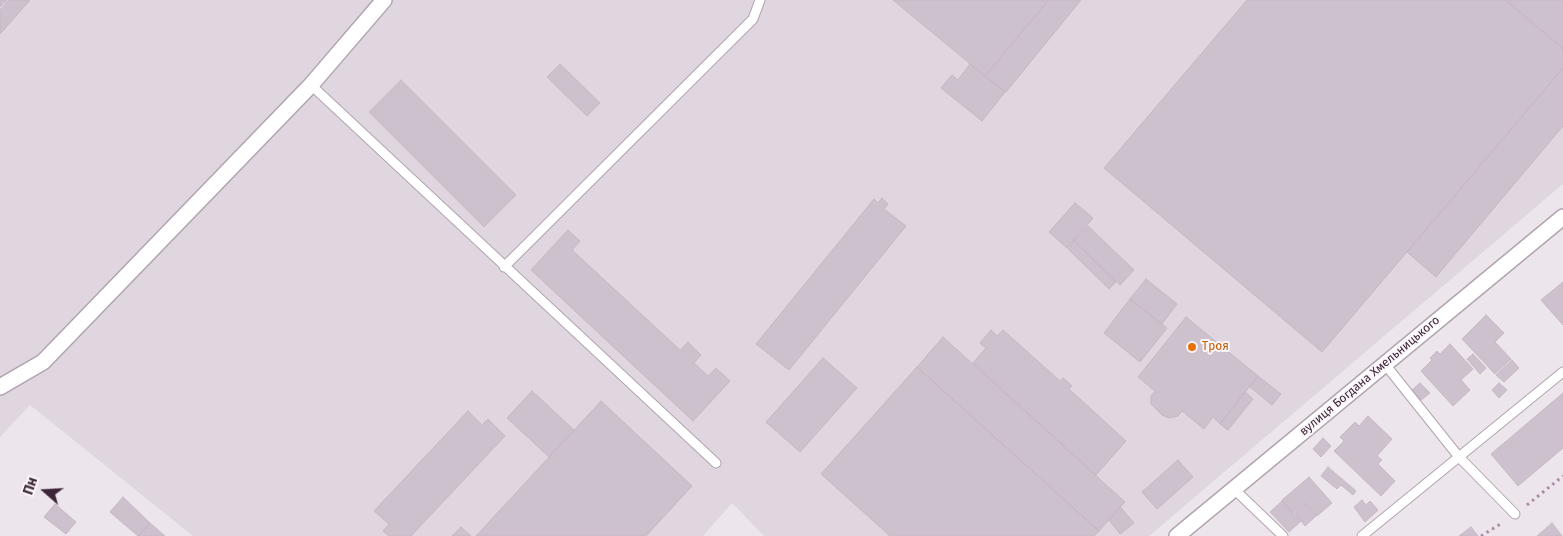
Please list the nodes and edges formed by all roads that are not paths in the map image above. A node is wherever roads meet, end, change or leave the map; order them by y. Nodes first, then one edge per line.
1 (384, 0) edge
2 (760, 0) edge
3 (311, 85) junction
4 (1563, 217) edge
5 (504, 267) junction
6 (1384, 363) junction
7 (1563, 372) edge
8 (0, 387) edge
9 (1459, 457) junction
10 (716, 463) dead end
11 (1234, 489) junction
12 (1515, 514) dead end
13 (1177, 536) edge
14 (1283, 536) edge
15 (1362, 536) edge

1 - 3 street
2 - 5 lane
3 - 5 lane
3 - 8 street
4 - 6 street, вулиця Богдана Хмельницького
5 - 10 lane
6 - 9 lane
6 - 11 street, вулиця Богдана Хмельницького
7 - 9 lane
9 - 12 lane
9 - 15 lane
11 - 13 street, вулиця Богдана Хмельницького
11 - 14 lane

